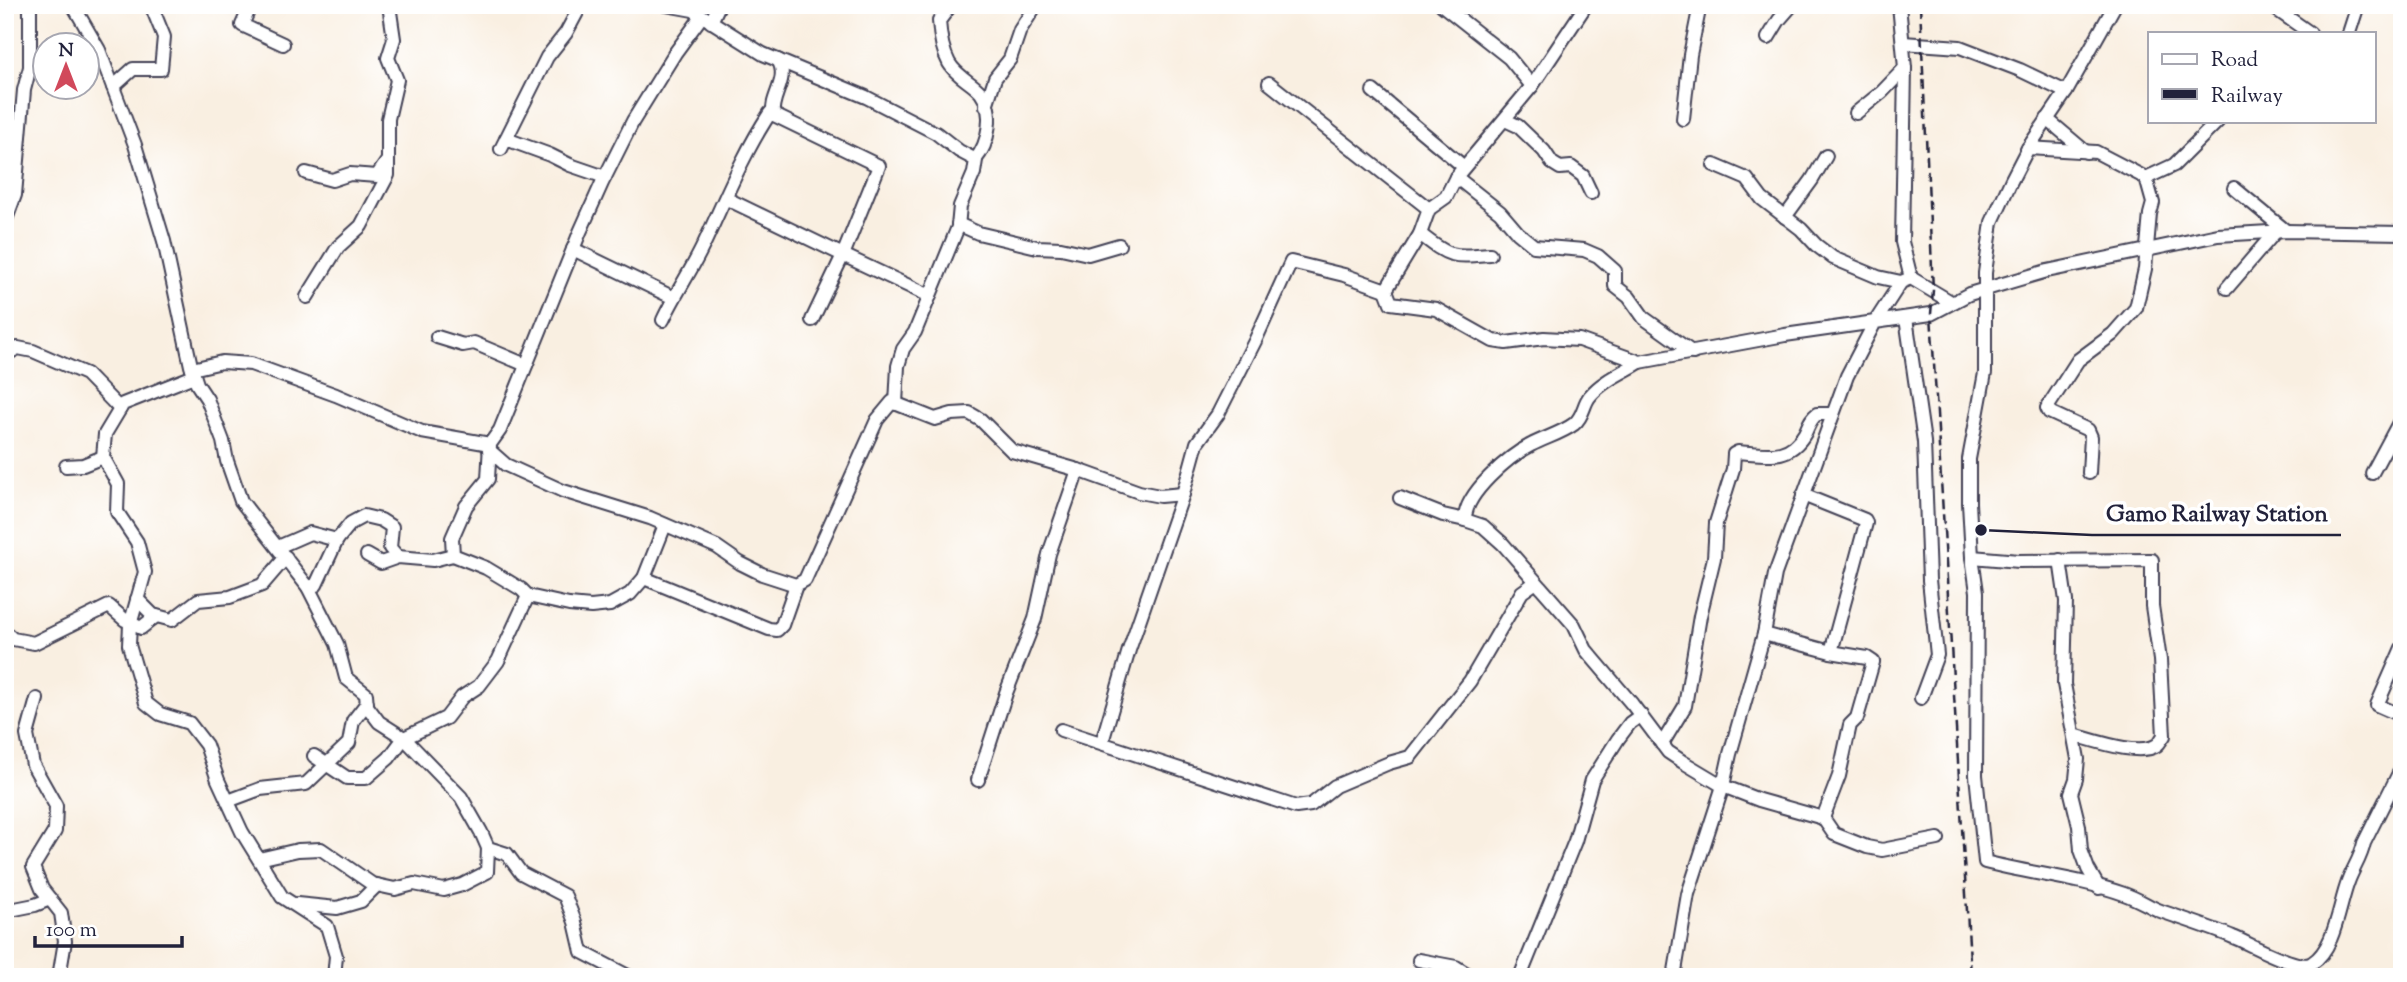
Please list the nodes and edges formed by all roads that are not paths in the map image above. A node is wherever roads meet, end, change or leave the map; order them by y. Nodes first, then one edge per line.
1 (30, 5) edge
2 (73, 5) edge
3 (151, 5) edge
4 (251, 5) edge
5 (389, 5) edge
6 (582, 5) edge
7 (666, 5) edge
8 (719, 5) edge
9 (951, 5) edge
10 (1036, 5) edge
11 (1442, 5) edge
12 (1586, 5) edge
13 (1700, 5) edge
14 (1792, 5) edge
15 (1899, 5) edge
16 (2115, 5) edge
17 (2270, 5) edge
18 (2358, 5) edge
19 (706, 19) junction
20 (2308, 32) edge
21 (2349, 32) edge
22 (1768, 38) dead end
23 (1903, 43) junction
24 (283, 44) dead end
25 (778, 60) junction
26 (1905, 68) junction
27 (1269, 83) dead end
28 (1532, 86) junction
29 (113, 87) junction
30 (1373, 90) dead end
31 (2066, 92) junction
32 (986, 106) junction
33 (1856, 113) dead end
34 (773, 115) junction
35 (1683, 119) dead end
36 (2047, 119) junction
37 (1505, 120) junction
38 (2217, 122) edge
39 (2028, 148) junction
40 (2086, 152) junction
41 (1826, 156) dead end
42 (388, 160) junction
43 (975, 160) junction
44 (1714, 165) dead end
45 (1460, 172) junction
46 (306, 173) dead end
47 (606, 177) junction
48 (2146, 178) junction
49 (2234, 188) dead end
50 (1591, 193) dead end
51 (10, 195) edge
52 (725, 198) junction
53 (1429, 209) junction
54 (1785, 217) junction
55 (5, 222) edge
56 (958, 224) junction
57 (2281, 231) junction
58 (2402, 233) edge
59 (1420, 234) junction
60 (1119, 245) dead end
61 (573, 248) junction
62 (2146, 250) junction
63 (1490, 254) dead end
64 (843, 255) junction
65 (1906, 280) junction
66 (2227, 288) dead end
67 (1985, 289) junction
68 (1386, 290) junction
69 (930, 296) junction
70 (307, 297) dead end
71 (674, 298) junction
72 (1951, 302) junction
73 (1906, 318) junction
74 (663, 320) dead end
75 (812, 320) dead end
76 (1875, 322) junction
77 (437, 337) dead end
78 (1693, 353) junction
79 (5, 355) edge
80 (1640, 362) junction
81 (526, 365) junction
82 (193, 373) junction
83 (896, 404) junction
84 (120, 409) junction
85 (1832, 414) junction
86 (2402, 416) edge
87 (490, 447) junction
88 (103, 457) junction
89 (66, 466) dead end
90 (1078, 470) junction
91 (2089, 472) dead end
92 (2372, 473) dead end
93 (1184, 494) junction
94 (1803, 495) junction
95 (1400, 498) dead end
96 (1465, 520) junction
97 (666, 525) junction
98 (337, 540) junction
99 (282, 552) junction
100 (367, 555) dead end
101 (453, 555) junction
102 (398, 557) junction
103 (1972, 557) junction
104 (2060, 560) junction
105 (644, 578) junction
106 (1536, 582) junction
107 (796, 585) junction
108 (308, 587) junction
109 (528, 596) junction
110 (137, 599) junction
111 (156, 616) junction
112 (130, 623) junction
113 (5, 632) edge
114 (1764, 634) junction
115 (2402, 648) edge
116 (1830, 652) junction
117 (1921, 698) dead end
118 (37, 699) dead end
119 (367, 703) junction
120 (1641, 715) junction
121 (2402, 716) edge
122 (1061, 730) dead end
123 (2074, 735) junction
124 (404, 738) junction
125 (1102, 742) junction
126 (1662, 744) junction
127 (313, 756) dead end
128 (327, 765) junction
129 (2402, 767) edge
130 (978, 780) dead end
131 (1723, 786) junction
132 (228, 801) junction
133 (1824, 818) junction
134 (1938, 839) dead end
135 (488, 848) junction
136 (259, 859) junction
137 (377, 885) junction
138 (2099, 888) junction
139 (50, 899) junction
140 (293, 903) junction
141 (344, 906) junction
142 (5, 911) edge
143 (324, 925) junction
144 (1419, 960) dead end
145 (59, 977) edge
146 (334, 977) edge
147 (630, 977) edge
148 (1472, 977) edge
149 (1520, 977) edge
150 (1674, 977) edge

1 - 51 street
2 - 29 street
3 - 29 street
4 - 24 street
5 - 42 street
6 - 47 street
7 - 19 street
8 - 19 street
9 - 32 street
10 - 32 street
11 - 28 street
12 - 28 street
13 - 35 street
14 - 22 street
15 - 23 street
16 - 31 street
17 - 20 street
18 - 21 street
19 - 25 street
19 - 47 street
23 - 26 street
23 - 31 street
25 - 34 street
25 - 43 street
26 - 33 street
26 - 65 street
27 - 53 street
28 - 37 street
29 - 82 street
30 - 45 street
31 - 36 street
32 - 43 street
34 - 52 street
34 - 64 street
36 - 39 street
36 - 40 street
37 - 45 street
37 - 50 street
38 - 48 street
39 - 40 street
39 - 67 street
40 - 48 street
41 - 54 street
42 - 46 street
42 - 70 street
43 - 56 street
44 - 54 street
45 - 53 street
45 - 78 street
47 - 61 street
48 - 62 street
49 - 57 street
51 - 55 street
52 - 64 street
52 - 71 street
53 - 59 street
54 - 65 street
56 - 60 street
56 - 69 street
57 - 58 street
57 - 62 street
57 - 66 street
59 - 63 street
59 - 68 street
61 - 71 street
61 - 81 street
62 - 67 street
62 - 91 street
64 - 69 street
64 - 75 street
65 - 72 street
65 - 76 street
67 - 72 street
67 - 103 street
68 - 80 street
68 - 93 street
69 - 83 street
71 - 74 street
72 - 73 street
73 - 76 street
73 - 117 street
76 - 78 street
76 - 85 street
77 - 81 street
78 - 80 street
79 - 84 street
80 - 96 street
81 - 87 street
82 - 84 street
82 - 87 street
82 - 99 street
83 - 90 street
83 - 107 street
84 - 88 street
85 - 94 street
85 - 126 street
86 - 92 street
87 - 97 street
87 - 101 street
88 - 89 street
88 - 110 street
90 - 93 street
90 - 130 street
93 - 125 street
94 - 114 street
94 - 116 street
95 - 96 street
96 - 106 street
97 - 105 street
97 - 107 street
98 - 99 street
98 - 102 street
98 - 108 street
99 - 108 street
99 - 111 street
100 - 102 street
101 - 102 street
101 - 109 street
103 - 104 street
103 - 138 street
104 - 123 street
104 - 123 street
105 - 107 street
105 - 109 street
106 - 120 street
106 - 125 street
108 - 119 street
109 - 124 street
110 - 111 street
110 - 112 street
111 - 112 street
112 - 113 street
112 - 132 street
114 - 116 street
114 - 131 street
115 - 121 street
116 - 133 street
118 - 139 street
119 - 124 street
119 - 128 street
120 - 126 street
120 - 149 street
122 - 125 street
123 - 138 street
124 - 128 street
124 - 135 street
126 - 131 street
127 - 128 street
128 - 132 street
129 - 138 street
131 - 133 street
131 - 150 street
132 - 136 street
133 - 134 street
135 - 137 street
135 - 147 street
136 - 137 street
136 - 140 street
137 - 141 street
139 - 142 street
139 - 145 street
140 - 141 street
140 - 143 street
141 - 143 street
143 - 146 street
144 - 148 street

